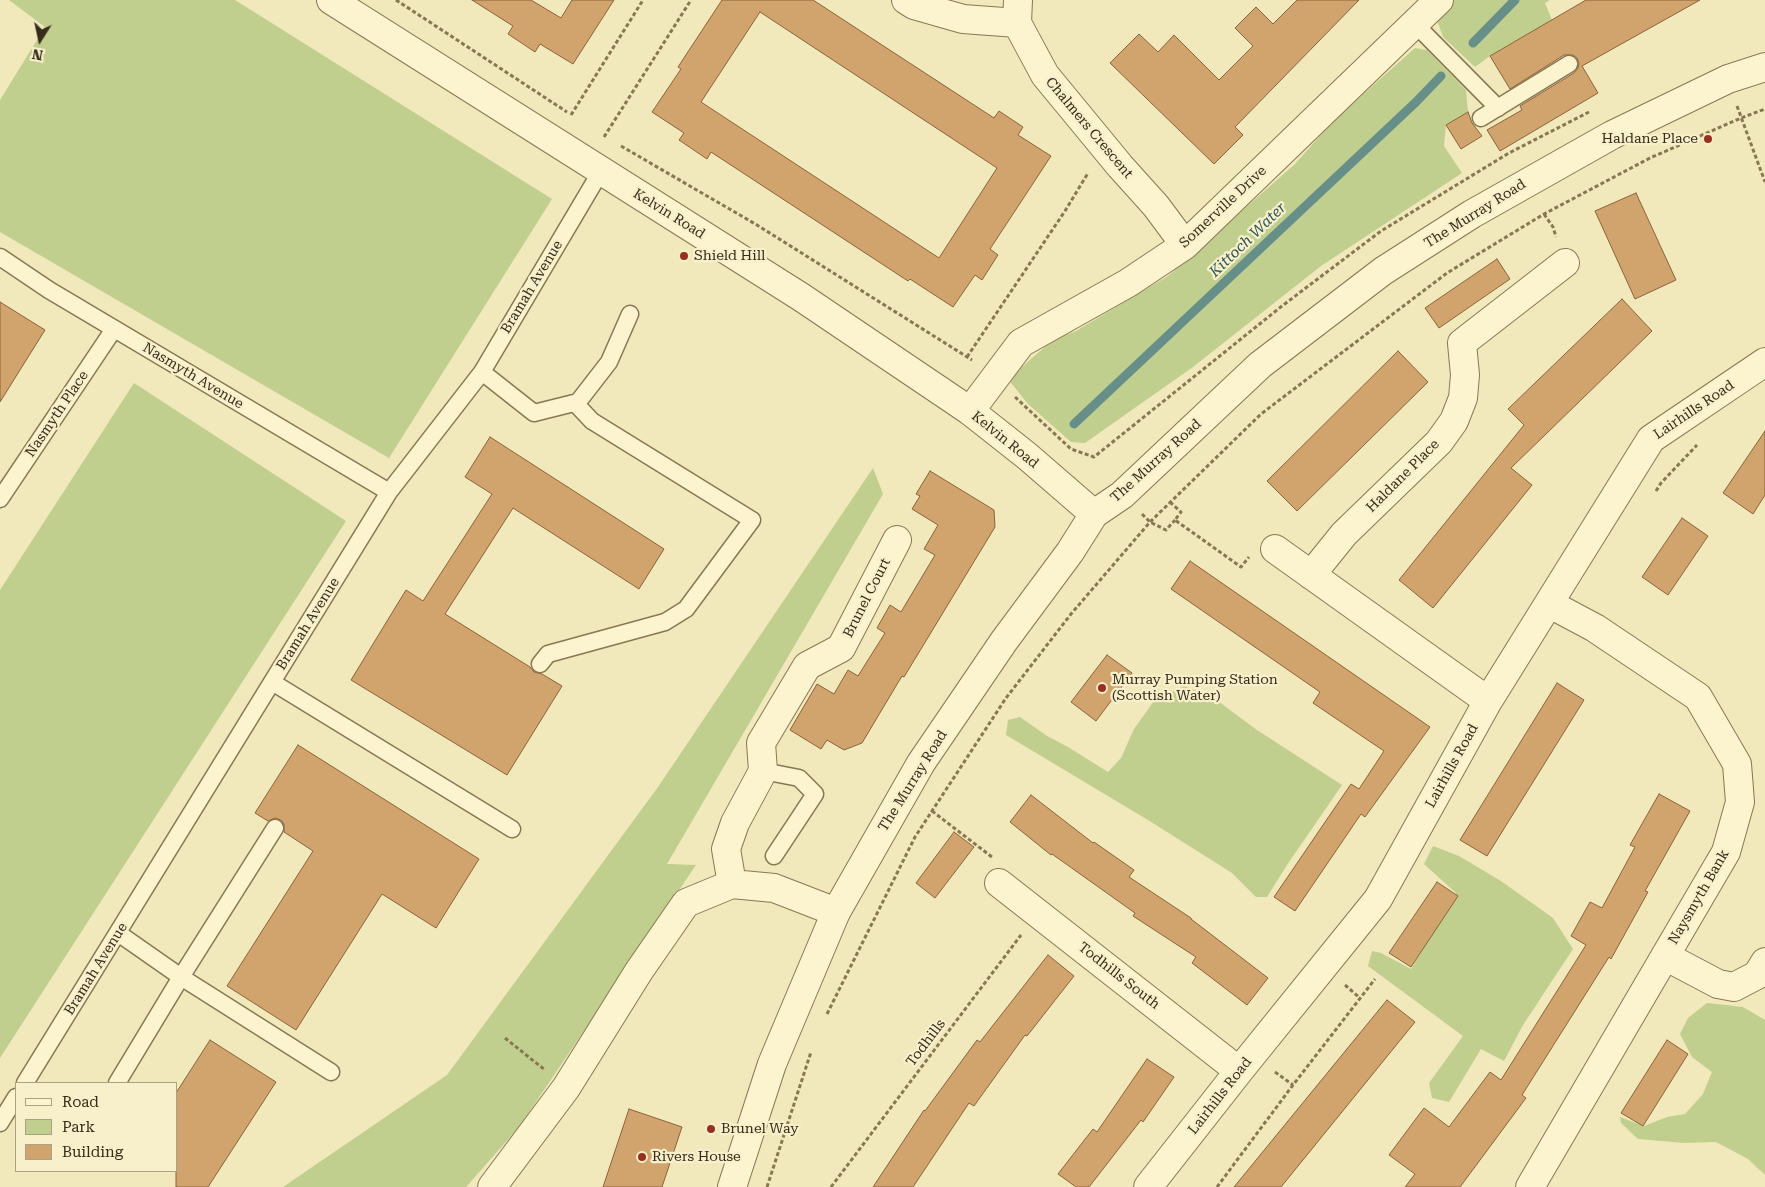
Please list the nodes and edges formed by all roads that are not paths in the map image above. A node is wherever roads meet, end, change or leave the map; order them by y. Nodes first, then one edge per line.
1 (331, 0) edge
2 (906, 0) edge
3 (1439, 0) edge
4 (1018, 12) edge
5 (1415, 24) junction
6 (1569, 64) dead end
7 (1765, 67) edge
8 (1498, 108) junction
9 (1481, 118) dead end
10 (601, 171) junction
11 (1186, 244) junction
12 (0, 257) edge
13 (1565, 263) dead end
14 (630, 314) dead end
15 (114, 330) junction
16 (1765, 362) edge
17 (482, 372) junction
18 (575, 403) junction
19 (970, 411) junction
20 (389, 492) junction
21 (0, 499) edge
22 (1094, 514) junction
23 (897, 540) dead end
24 (1275, 549) road end
25 (1311, 575) junction
26 (1550, 604) junction
27 (540, 664) dead end
28 (272, 682) junction
29 (1488, 701) junction
30 (763, 772) junction
31 (275, 828) dead end
32 (512, 829) dead end
33 (774, 856) dead end
34 (999, 883) road end
35 (732, 884) junction
36 (836, 912) junction
37 (118, 933) junction
38 (1665, 956) junction
39 (1765, 962) edge
40 (181, 977) junction
41 (1240, 1071) junction
42 (331, 1072) dead end
43 (26, 1082) edge
44 (118, 1082) edge
45 (15, 1099) edge
46 (0, 1123) edge
47 (492, 1187) edge
48 (732, 1187) edge
49 (1148, 1187) edge
50 (1530, 1187) edge

1 - 10 street, Kelvin Road
2 - 4 street
3 - 5 street, Somerville Drive
4 - 11 street, Chalmers Crescent
5 - 8 lane
5 - 11 street, Somerville Drive
6 - 8 lane
7 - 22 street, The Murray Road
8 - 9 lane
10 - 17 lane, Bramah Avenue
10 - 19 street, Kelvin Road
11 - 19 street, Somerville Drive
12 - 15 lane, Nasmyth Avenue
13 - 25 street, Haldane Place
14 - 18 lane
15 - 20 lane, Nasmyth Avenue
15 - 21 lane, Nasmyth Place
16 - 26 street, Lairhills Road
17 - 18 lane
17 - 20 lane, Bramah Avenue
18 - 27 lane
19 - 22 street, Kelvin Road
20 - 28 lane, Bramah Avenue
22 - 36 street, The Murray Road
23 - 30 street, Brunel Court
24 - 25 street
25 - 29 street
26 - 29 street, Lairhills Road
26 - 38 street, Naysmyth Bank
28 - 32 lane
28 - 37 lane, Bramah Avenue
29 - 41 street, Lairhills Road
30 - 33 lane
30 - 35 street
31 - 40 lane
34 - 41 street, Todhills South
35 - 36 street
35 - 47 street
36 - 48 street, The Murray Road
37 - 40 lane
37 - 43 lane, Bramah Avenue
38 - 39 street
38 - 50 street, Naysmyth Bank
40 - 42 lane
40 - 44 lane
41 - 49 street, Lairhills Road
45 - 46 lane

